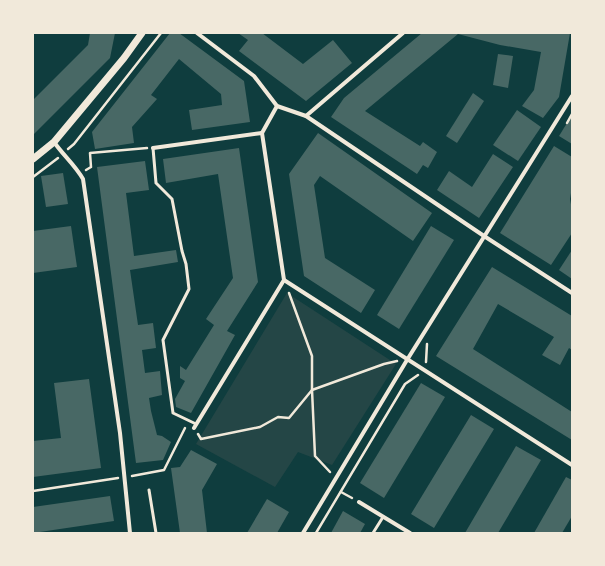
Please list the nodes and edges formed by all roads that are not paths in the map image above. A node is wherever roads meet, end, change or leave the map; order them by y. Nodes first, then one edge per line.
1 (197, 33) edge
2 (403, 33) edge
3 (140, 35) edge
4 (572, 96) edge
5 (277, 106) junction
6 (306, 116) junction
7 (262, 134) junction
8 (54, 142) junction
9 (153, 148) joint
10 (33, 160) edge
11 (484, 236) junction
12 (284, 280) junction
13 (572, 293) edge
14 (407, 360) junction
15 (195, 426) joint
16 (572, 465) edge
17 (149, 490) dead end
18 (359, 502) road end
19 (383, 517) junction
20 (129, 533) edge
21 (156, 533) edge
22 (303, 533) edge
23 (373, 533) edge
24 (410, 533) edge

1 - 5 street
2 - 6 street
3 - 8 street
4 - 11 street
5 - 6 street
5 - 7 street
6 - 11 street
7 - 9 street
7 - 12 street
8 - 10 street
8 - 20 street
9 - 15 lane
11 - 13 street
11 - 14 street
12 - 14 street
12 - 15 street
14 - 16 street
14 - 22 street
17 - 21 lane
18 - 19 street
19 - 23 lane
19 - 24 street

